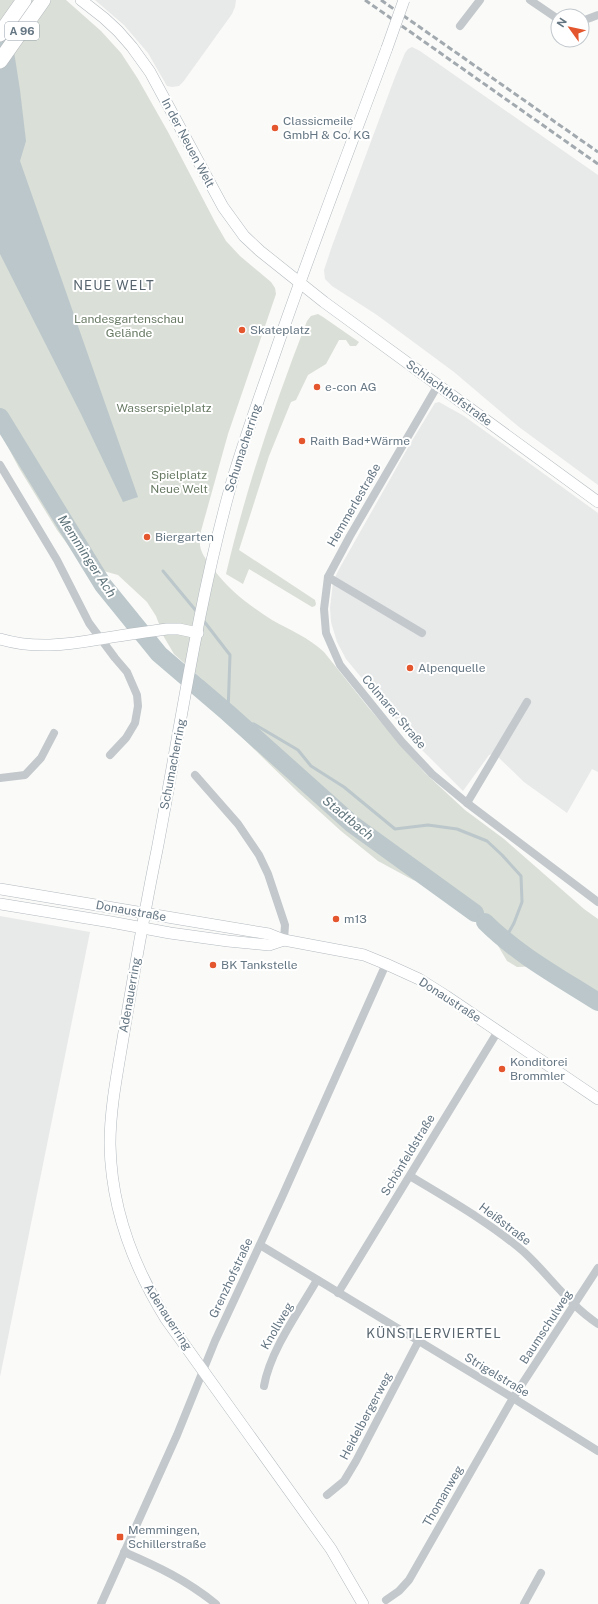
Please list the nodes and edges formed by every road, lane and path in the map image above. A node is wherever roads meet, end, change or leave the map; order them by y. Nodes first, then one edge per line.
1 (24, 0) edge
2 (43, 0) edge
3 (80, 0) edge
4 (404, 0) edge
5 (480, 0) edge
6 (530, 0) edge
7 (550, 14) edge
8 (460, 26) dead end
9 (0, 34) edge
10 (0, 61) edge
11 (300, 283) junction
12 (438, 385) junction
13 (0, 465) edge
14 (598, 502) edge
15 (328, 577) junction
16 (324, 622) joint
17 (199, 628) junction
18 (422, 633) dead end
19 (0, 639) edge
20 (100, 639) junction
21 (527, 702) dead end
22 (54, 733) dead end
23 (110, 755) dead end
24 (195, 775) dead end
25 (0, 778) edge
26 (467, 804) junction
27 (0, 889) edge
28 (598, 902) edge
29 (0, 904) edge
30 (144, 913) junction
31 (141, 928) junction
32 (284, 940) junction
33 (386, 964) junction
34 (498, 1031) junction
35 (598, 1099) edge
36 (410, 1176) junction
37 (260, 1245) junction
38 (598, 1268) edge
39 (317, 1280) junction
40 (338, 1293) junction
41 (575, 1305) junction
42 (598, 1324) edge
43 (418, 1342) junction
44 (203, 1370) junction
45 (264, 1386) dead end
46 (513, 1398) junction
47 (598, 1451) edge
48 (327, 1495) dead end
49 (124, 1552) junction
50 (541, 1573) dead end
51 (386, 1600) dead end
52 (101, 1604) edge
53 (216, 1604) edge
54 (363, 1604) edge
55 (524, 1604) edge

1 - 9 highway, A 96
2 - 10 highway, A 96
3 - 11 street, In der Neuen Welt
4 - 11 street, Schumacherring, bridge
5 - 8 street
6 - 7 street
11 - 12 street, Schlachthofstraße
11 - 17 street, Schumacherring
12 - 14 street, Schlachthofstraße
12 - 15 street, Hemmerlestraße
13 - 20 street
15 - 16 street, Hemmerlestraße
15 - 18 street
16 - 26 street, Colmarer Straße
17 - 20 street
17 - 30 street, Schumacherring
19 - 20 street
20 - 23 street
21 - 26 street
22 - 25 street
24 - 32 street
26 - 28 street, Colmarer Straße
27 - 30 street, Donaustraße
29 - 31 street, Donaustraße
30 - 31 street, Adenauerring
30 - 32 street, Donaustraße
31 - 32 street, Donaustraße
31 - 44 street, Adenauerring
32 - 33 street, Donaustraße
33 - 34 street, Donaustraße
33 - 37 street, Grenzhofstraße
34 - 35 street, Donaustraße
34 - 36 street, Schönfeldstraße
36 - 40 street, Schönfeldstraße
36 - 41 street, Heißstraße
37 - 39 street, Strigelstraße
37 - 44 street, Grenzhofstraße
38 - 41 street, Baumschulweg
39 - 40 street, Strigelstraße
39 - 45 street, Knollweg
40 - 43 street, Strigelstraße
41 - 42 street, Heißstraße
41 - 46 street, Baumschulweg
43 - 46 street, Strigelstraße
43 - 48 street, Heidelbergerweg
44 - 49 street, Grenzhofstraße
44 - 54 street, Adenauerring
46 - 47 street, Strigelstraße
46 - 51 street, Thomanweg
49 - 52 street, Grenzhofstraße
49 - 53 street
50 - 55 street

